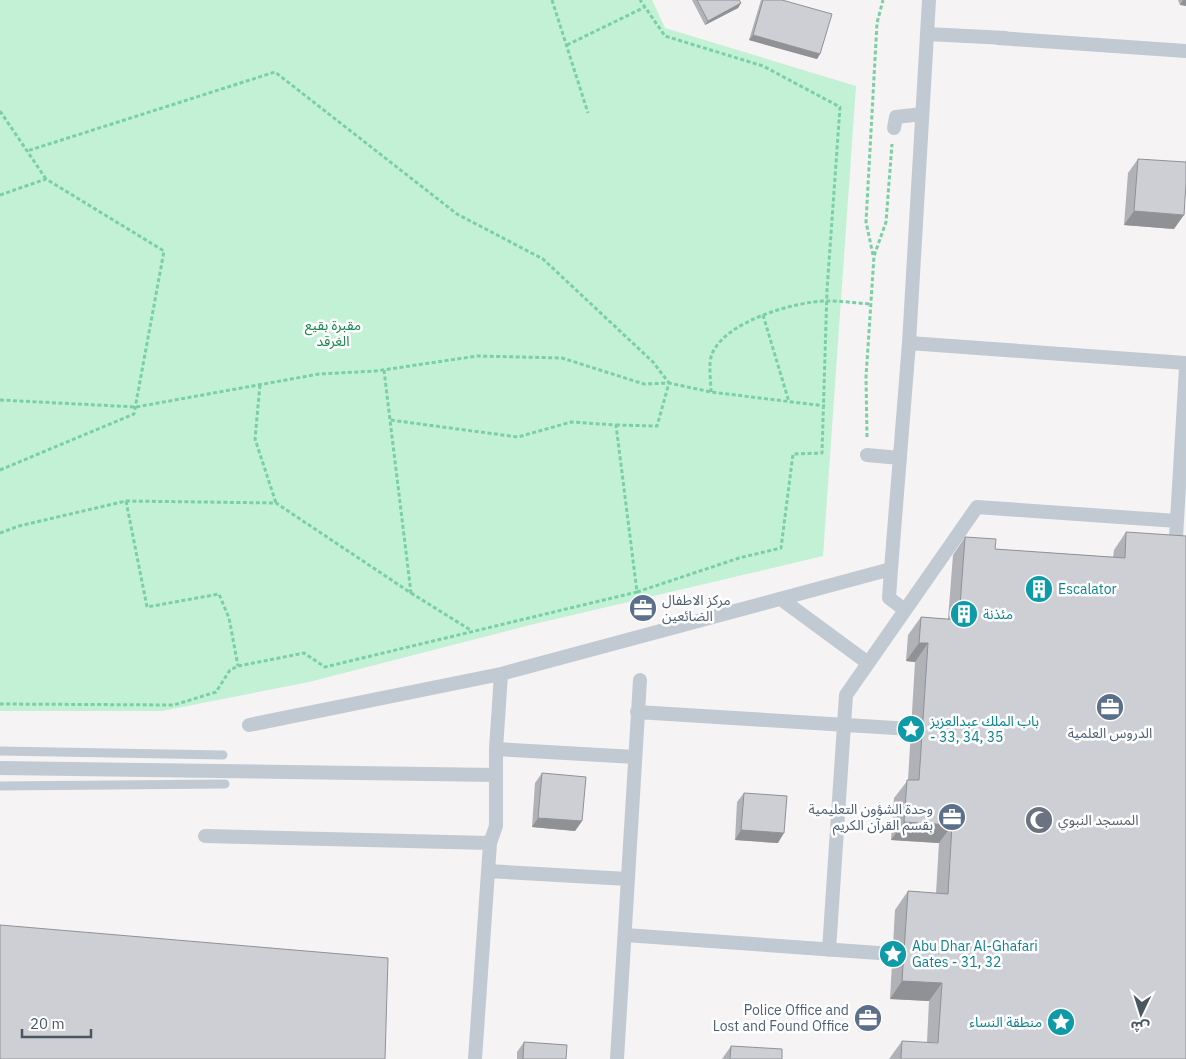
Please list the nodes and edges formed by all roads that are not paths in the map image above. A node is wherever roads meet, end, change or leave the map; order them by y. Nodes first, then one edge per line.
1 (929, 0) edge
2 (927, 34) junction
3 (1186, 51) edge
4 (922, 114) junction
5 (894, 128) road end
6 (909, 343) junction
7 (1186, 362) edge
8 (1186, 368) edge
9 (867, 455) road end
10 (900, 458) junction
11 (1177, 521) junction
12 (1175, 555) edge
13 (891, 569) junction
14 (781, 598) junction
15 (905, 610) junction
16 (868, 663) junction
17 (501, 674) junction
18 (640, 680) dead end
19 (637, 712) junction
20 (249, 725) dead end
21 (843, 725) junction
22 (911, 729) dead end
23 (496, 749) junction
24 (0, 751) edge
25 (223, 755) dead end
26 (634, 757) junction
27 (0, 768) edge
28 (496, 775) junction
29 (225, 784) dead end
30 (0, 786) edge
31 (205, 836) dead end
32 (490, 843) junction
33 (488, 871) junction
34 (628, 879) junction
35 (625, 935) junction
36 (829, 950) junction
37 (893, 954) dead end
38 (475, 1059) edge
39 (617, 1059) edge

1 - 2 street
2 - 3 street
2 - 4 street
4 - 5 street
4 - 6 street
6 - 7 street
6 - 10 street
8 - 11 street
9 - 10 street
10 - 13 street
11 - 12 street
11 - 15 street
13 - 14 street
13 - 15 street
14 - 16 street
14 - 17 street
15 - 16 street
16 - 21 street
17 - 20 street
17 - 23 street
18 - 19 street
19 - 21 street
19 - 26 street
21 - 22 street
21 - 36 street
23 - 26 street
23 - 28 street
24 - 25 lane
26 - 34 street
27 - 28 street
28 - 32 street
29 - 30 lane
31 - 32 street
32 - 33 street
33 - 34 street
33 - 38 street
34 - 35 street
35 - 36 street
35 - 39 street
36 - 37 street

